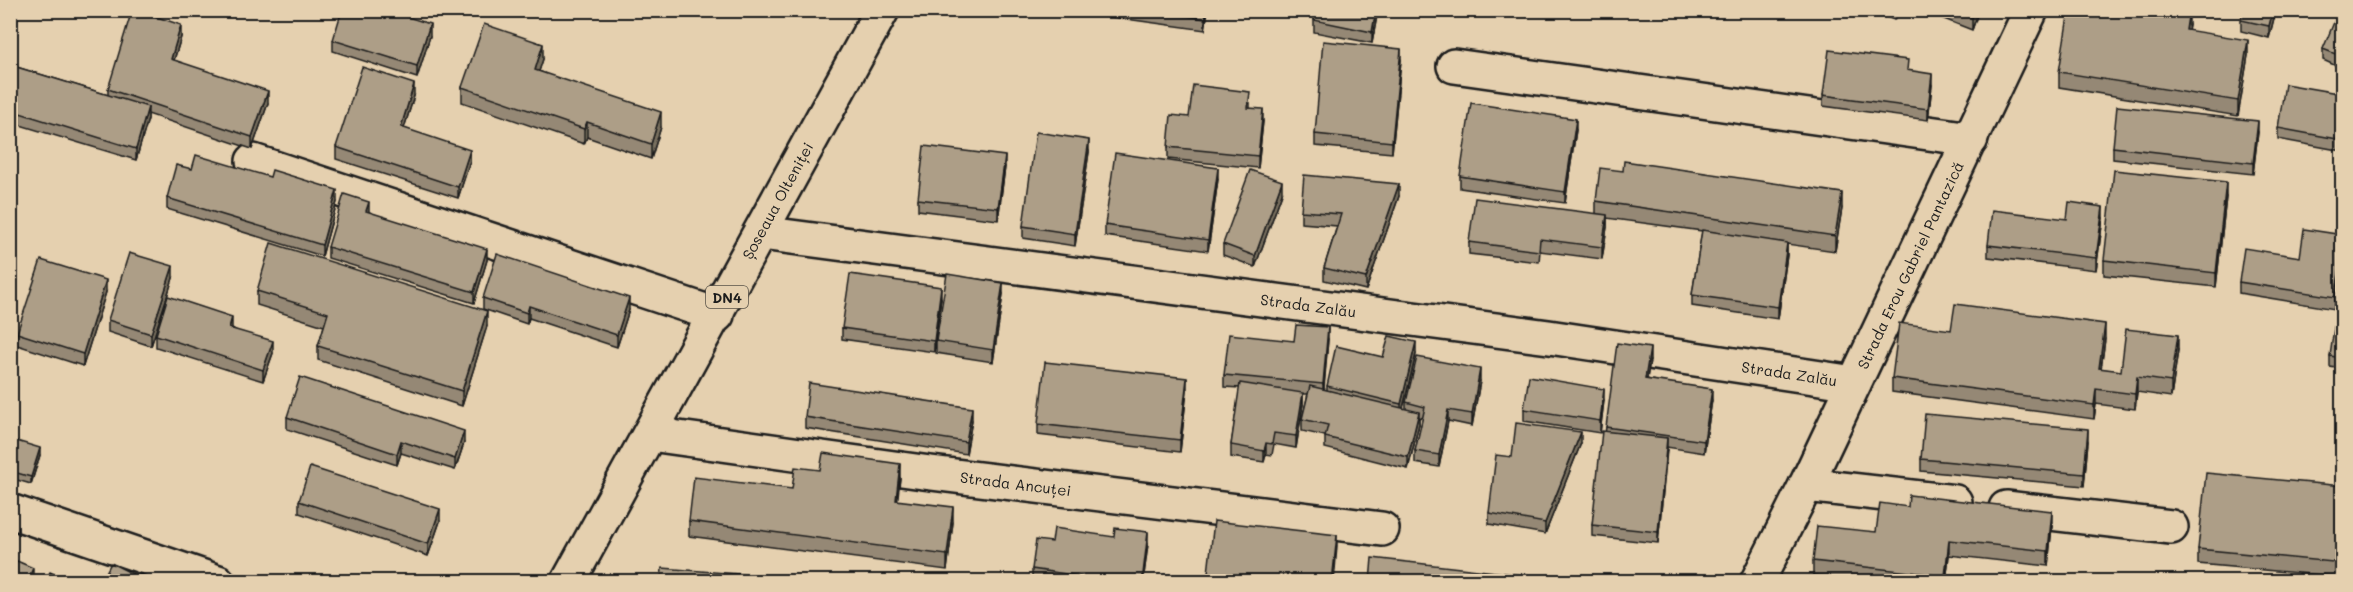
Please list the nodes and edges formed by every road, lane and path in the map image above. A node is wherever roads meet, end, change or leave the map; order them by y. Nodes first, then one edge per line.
1 (882, 10) edge
2 (2031, 10) edge
3 (1454, 66) dead end
4 (1971, 139) junction
5 (253, 161) dead end
6 (761, 233) junction
7 (717, 315) junction
8 (1854, 383) junction
9 (650, 434) junction
10 (1806, 484) junction
11 (10, 511) edge
12 (2171, 527) dead end
13 (1382, 529) dead end
14 (218, 582) edge
15 (568, 582) edge
16 (1757, 582) edge

1 - 6 street, Șoseaua Olteniței / DN4
2 - 4 street, Strada Erou Gabriel Pantazică
3 - 4 street
4 - 8 street, Strada Erou Gabriel Pantazică
5 - 7 street
6 - 7 street, Șoseaua Olteniței / DN4
6 - 8 street, Strada Zalău
7 - 9 street, Șoseaua Olteniței / DN4
8 - 10 street, Strada Erou Gabriel Pantazică
9 - 13 street, Strada Ancuței
9 - 15 street, Șoseaua Olteniței / DN4
10 - 12 street
10 - 16 street, Strada Erou Gabriel Pantazică
11 - 14 street

